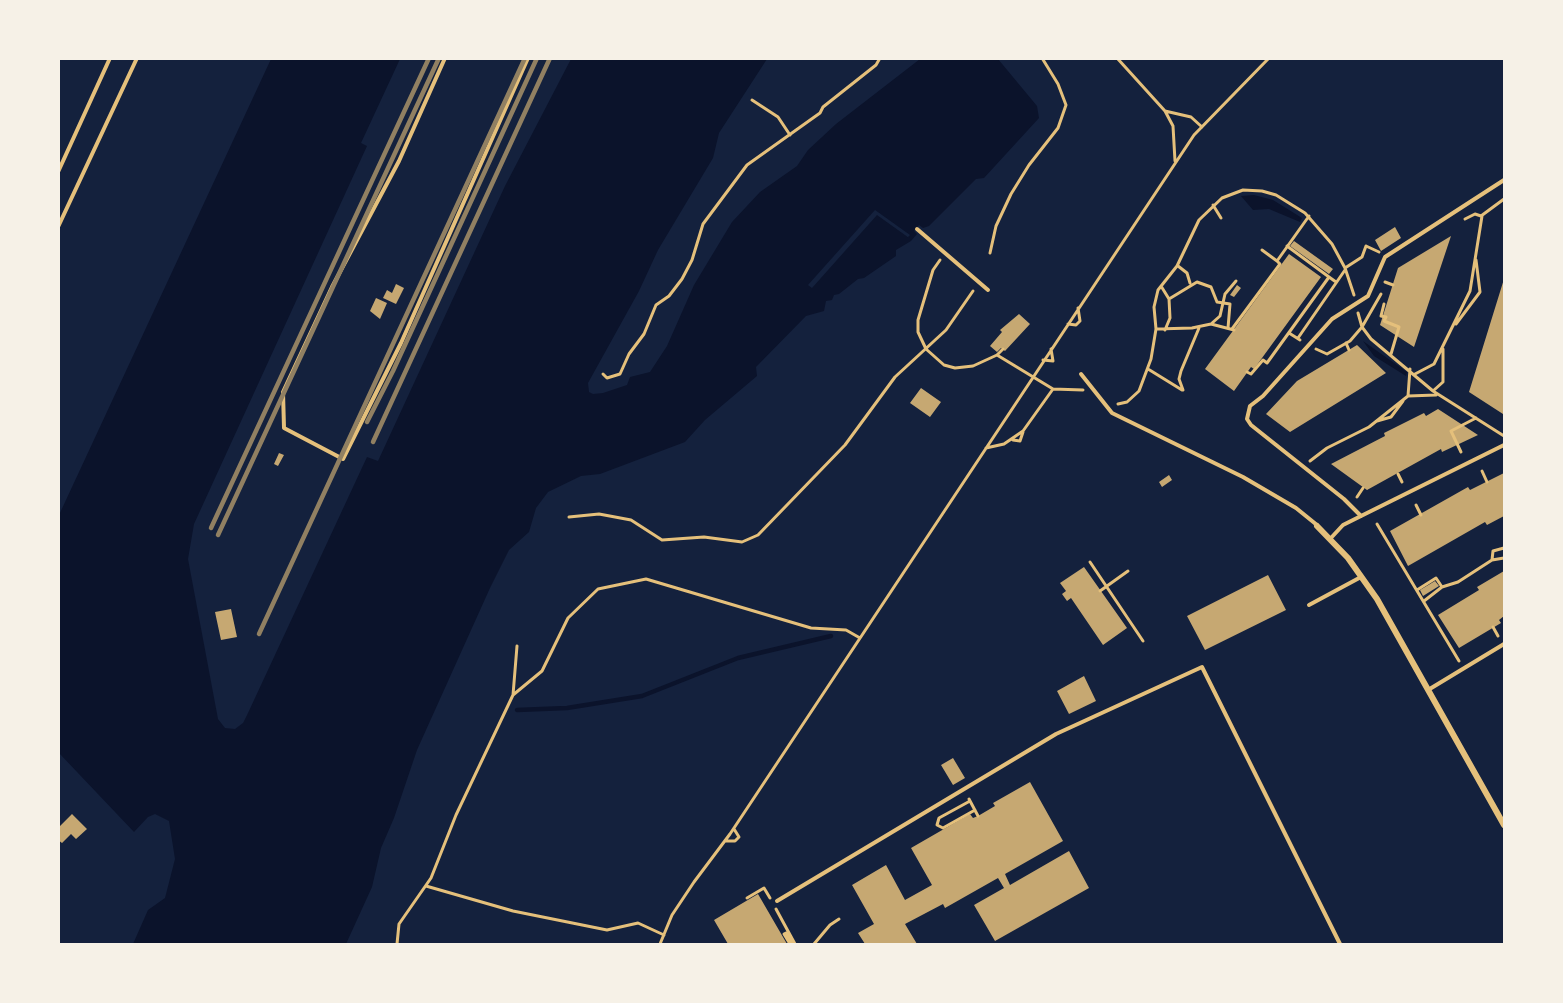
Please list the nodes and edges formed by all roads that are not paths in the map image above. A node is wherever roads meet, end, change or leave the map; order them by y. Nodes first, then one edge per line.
1 (110, 58) edge
2 (137, 58) edge
3 (445, 58) edge
4 (528, 58) edge
5 (58, 172) edge
6 (1504, 180) edge
7 (58, 227) edge
8 (917, 229) dead end
9 (988, 290) dead end
10 (1081, 374) dead end
11 (1504, 445) edge
12 (1361, 516) junction
13 (1317, 526) joint
14 (1330, 538) junction
15 (1361, 576) junction
16 (1309, 605) dead end
17 (1504, 644) edge
18 (1428, 690) junction
19 (1504, 825) edge
20 (777, 901) dead end
21 (1340, 945) edge

1 - 5 lane
2 - 7 lane
3 - 4 lane
6 - 12 lane
8 - 9 lane
10 - 13 lane
11 - 12 lane
12 - 14 lane
13 - 14 street
14 - 15 street
15 - 16 lane
15 - 18 street
17 - 18 lane
18 - 19 street
20 - 21 lane

